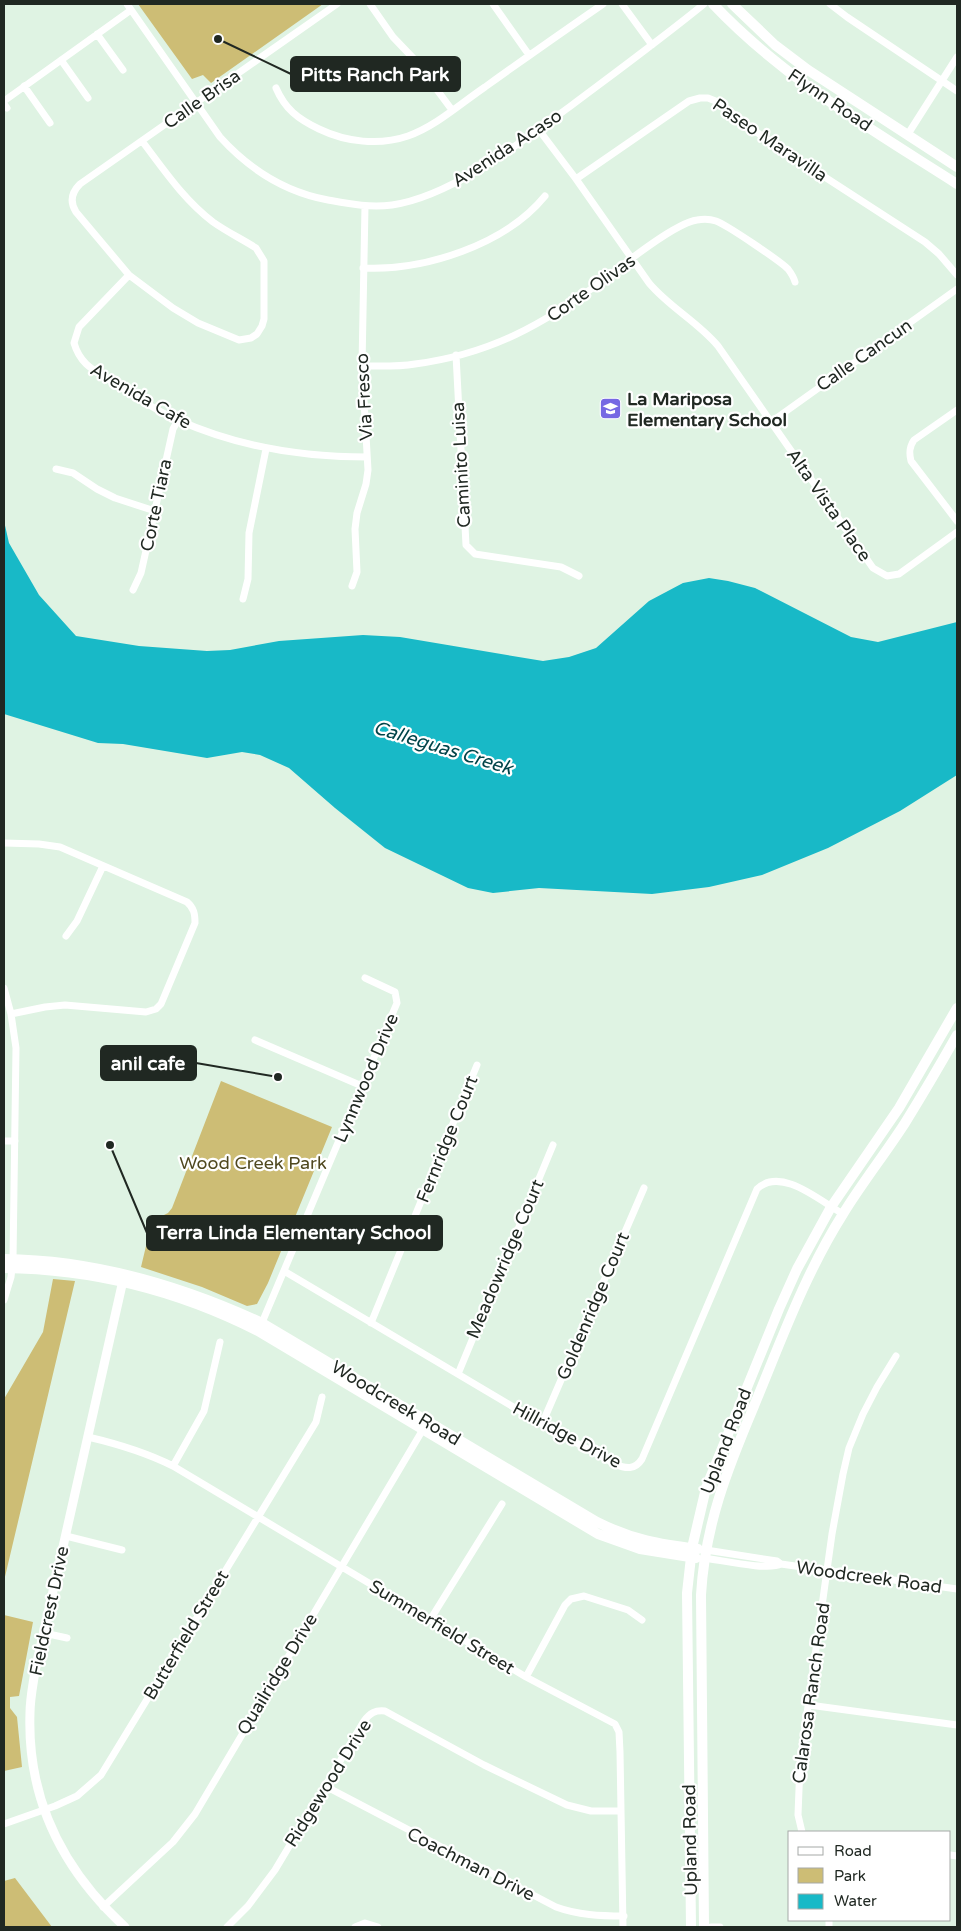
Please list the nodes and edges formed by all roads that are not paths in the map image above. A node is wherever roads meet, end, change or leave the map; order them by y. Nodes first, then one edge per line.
1 (337, 4) edge
2 (370, 4) edge
3 (493, 4) edge
4 (603, 4) edge
5 (622, 4) edge
6 (704, 4) edge
7 (714, 4) edge
8 (732, 4) edge
9 (830, 4) edge
10 (129, 7) edge
11 (97, 34) junction
12 (652, 45) junction
13 (530, 55) junction
14 (957, 57) edge
15 (61, 60) junction
16 (123, 70) dead end
17 (942, 80) junction
18 (24, 86) junction
19 (276, 88) dead end
20 (957, 90) edge
21 (88, 98) dead end
22 (197, 102) junction
23 (5, 105) edge
24 (452, 110) junction
25 (50, 123) dead end
26 (539, 130) junction
27 (908, 134) junction
28 (142, 141) junction
29 (957, 167) edge
30 (576, 180) junction
31 (957, 184) edge
32 (545, 196) dead end
33 (365, 206) junction
34 (632, 259) junction
35 (363, 268) junction
36 (129, 275) junction
37 (957, 275) edge
38 (795, 282) dead end
39 (957, 289) edge
40 (456, 356) junction
41 (362, 366) junction
42 (957, 410) edge
43 (178, 420) junction
44 (771, 422) junction
45 (266, 449) junction
46 (367, 457) junction
47 (56, 469) dead end
48 (155, 510) junction
49 (957, 521) edge
50 (957, 532) edge
51 (579, 576) dead end
52 (352, 586) dead end
53 (133, 590) dead end
54 (243, 599) dead end
55 (4, 843) edge
56 (103, 866) junction
57 (66, 936) dead end
58 (364, 978) dead end
59 (4, 988) edge
60 (957, 1008) edge
61 (12, 1014) junction
62 (957, 1035) edge
63 (255, 1040) dead end
64 (477, 1065) dead end
65 (362, 1086) junction
66 (4, 1141) edge
67 (15, 1141) junction
68 (553, 1145) dead end
69 (644, 1188) dead end
70 (831, 1207) junction
71 (842, 1214) junction
72 (8, 1264) edge
73 (284, 1272) junction
74 (124, 1277) junction
75 (4, 1300) edge
76 (371, 1323) junction
77 (260, 1327) junction
78 (220, 1342) dead end
79 (896, 1356) dead end
80 (458, 1374) junction
81 (322, 1397) dead end
82 (542, 1424) junction
83 (426, 1426) junction
84 (88, 1437) junction
85 (173, 1466) junction
86 (502, 1504) dead end
87 (257, 1516) junction
88 (66, 1536) junction
89 (122, 1550) dead end
90 (691, 1553) junction
91 (705, 1554) junction
92 (340, 1567) junction
93 (828, 1570) junction
94 (957, 1590) edge
95 (430, 1620) junction
96 (642, 1620) dead end
97 (44, 1633) junction
98 (67, 1638) dead end
99 (526, 1677) junction
100 (809, 1705) junction
101 (957, 1725) edge
102 (325, 1786) junction
103 (44, 1810) junction
104 (621, 1811) junction
105 (4, 1824) edge
106 (802, 1831) edge
107 (103, 1907) junction
108 (624, 1916) junction
109 (125, 1927) edge
110 (227, 1927) edge
111 (355, 1927) edge
112 (378, 1927) edge
113 (623, 1927) edge
114 (691, 1927) edge
115 (704, 1927) edge
116 (711, 1927) edge
117 (720, 1927) edge

1 - 22 street, Calle Brisa
2 - 24 street
3 - 13 street
4 - 13 street
5 - 12 street
6 - 12 street, Avenida Acaso
7 - 31 main road, Flynn Road
8 - 27 main road, Flynn Road
9 - 17 street
10 - 11 street
10 - 22 street, Avenida Acaso
11 - 15 street
11 - 16 street
12 - 26 street, Avenida Acaso
13 - 24 street
14 - 17 street
15 - 18 street
15 - 21 street
17 - 20 street
17 - 27 street
18 - 23 street
18 - 25 street
19 - 24 street
22 - 28 street, Calle Brisa
22 - 33 street, Avenida Acaso
26 - 30 street, Alta Vista Place
26 - 33 street, Avenida Acaso
27 - 29 main road, Flynn Road
28 - 36 street, Calle Brisa
28 - 36 street
30 - 34 street, Alta Vista Place
30 - 37 street, Paseo Maravilla
32 - 35 street
33 - 35 street, Via Fresco
34 - 38 street, Corte Olivas
34 - 40 street, Corte Olivas
34 - 44 street, Alta Vista Place
35 - 41 street, Via Fresco
36 - 43 street, Avenida Cafe
39 - 44 street, Calle Cancun
40 - 41 street, Corte Olivas
40 - 51 street, Caminito Luisa
41 - 46 street, Via Fresco
42 - 49 street
43 - 45 street, Avenida Cafe
43 - 48 street, Corte Tiara
44 - 50 street, Alta Vista Place
45 - 46 street, Avenida Cafe
45 - 54 street
46 - 52 street, Via Fresco
47 - 48 street
48 - 53 street, Corte Tiara
55 - 56 street
56 - 57 street
56 - 61 street
58 - 65 street, Lynnwood Drive
59 - 61 street
60 - 70 main road, Upland Road
61 - 67 street
62 - 71 main road, Upland Road
63 - 65 street
64 - 76 street, Fernridge Court
65 - 73 street, Lynnwood Drive
66 - 67 street
67 - 72 street
68 - 80 street, Meadowridge Court
69 - 82 street, Goldenridge Court
70 - 71 street, Hillridge Drive
70 - 82 street, Hillridge Drive
70 - 90 main road, Upland Road
71 - 91 main road, Upland Road
72 - 74 main road, Woodcreek Road
72 - 75 street
73 - 76 street, Hillridge Drive
73 - 77 street, Lynnwood Drive
74 - 77 main road, Woodcreek Road
74 - 84 street, Fieldcrest Drive
76 - 80 street, Hillridge Drive
77 - 83 main road, Woodcreek Road
78 - 85 street
79 - 93 street, Calarosa Ranch Road
80 - 82 street, Hillridge Drive
81 - 87 street, Butterfield Street
83 - 90 main road, Woodcreek Road
83 - 92 street, Quailridge Drive
84 - 85 street, Summerfield Street
84 - 88 street, Fieldcrest Drive
85 - 87 street, Summerfield Street
86 - 95 street
87 - 92 street, Summerfield Street
87 - 103 street, Butterfield Street
88 - 89 street
88 - 97 street, Fieldcrest Drive
90 - 91 main road, Woodcreek Road
90 - 114 main road, Upland Road
91 - 93 street, Woodcreek Road
91 - 115 main road, Upland Road
92 - 95 street, Summerfield Street
92 - 107 street, Quailridge Drive
93 - 94 street, Woodcreek Road
93 - 100 street, Calarosa Ranch Road
95 - 99 street, Summerfield Street
96 - 99 street
97 - 98 street
97 - 103 street, Fieldcrest Drive
99 - 104 street, Summerfield Street
100 - 101 street
100 - 106 street, Calarosa Ranch Road
102 - 104 street, Ridgewood Drive
102 - 108 street, Coachman Drive
102 - 110 street, Ridgewood Drive
103 - 105 street, Butterfield Street
103 - 107 street, Fieldcrest Drive
104 - 108 street, Summerfield Street
107 - 109 street, Fieldcrest Drive
108 - 113 street, Summerfield Street
111 - 112 street
116 - 117 street

